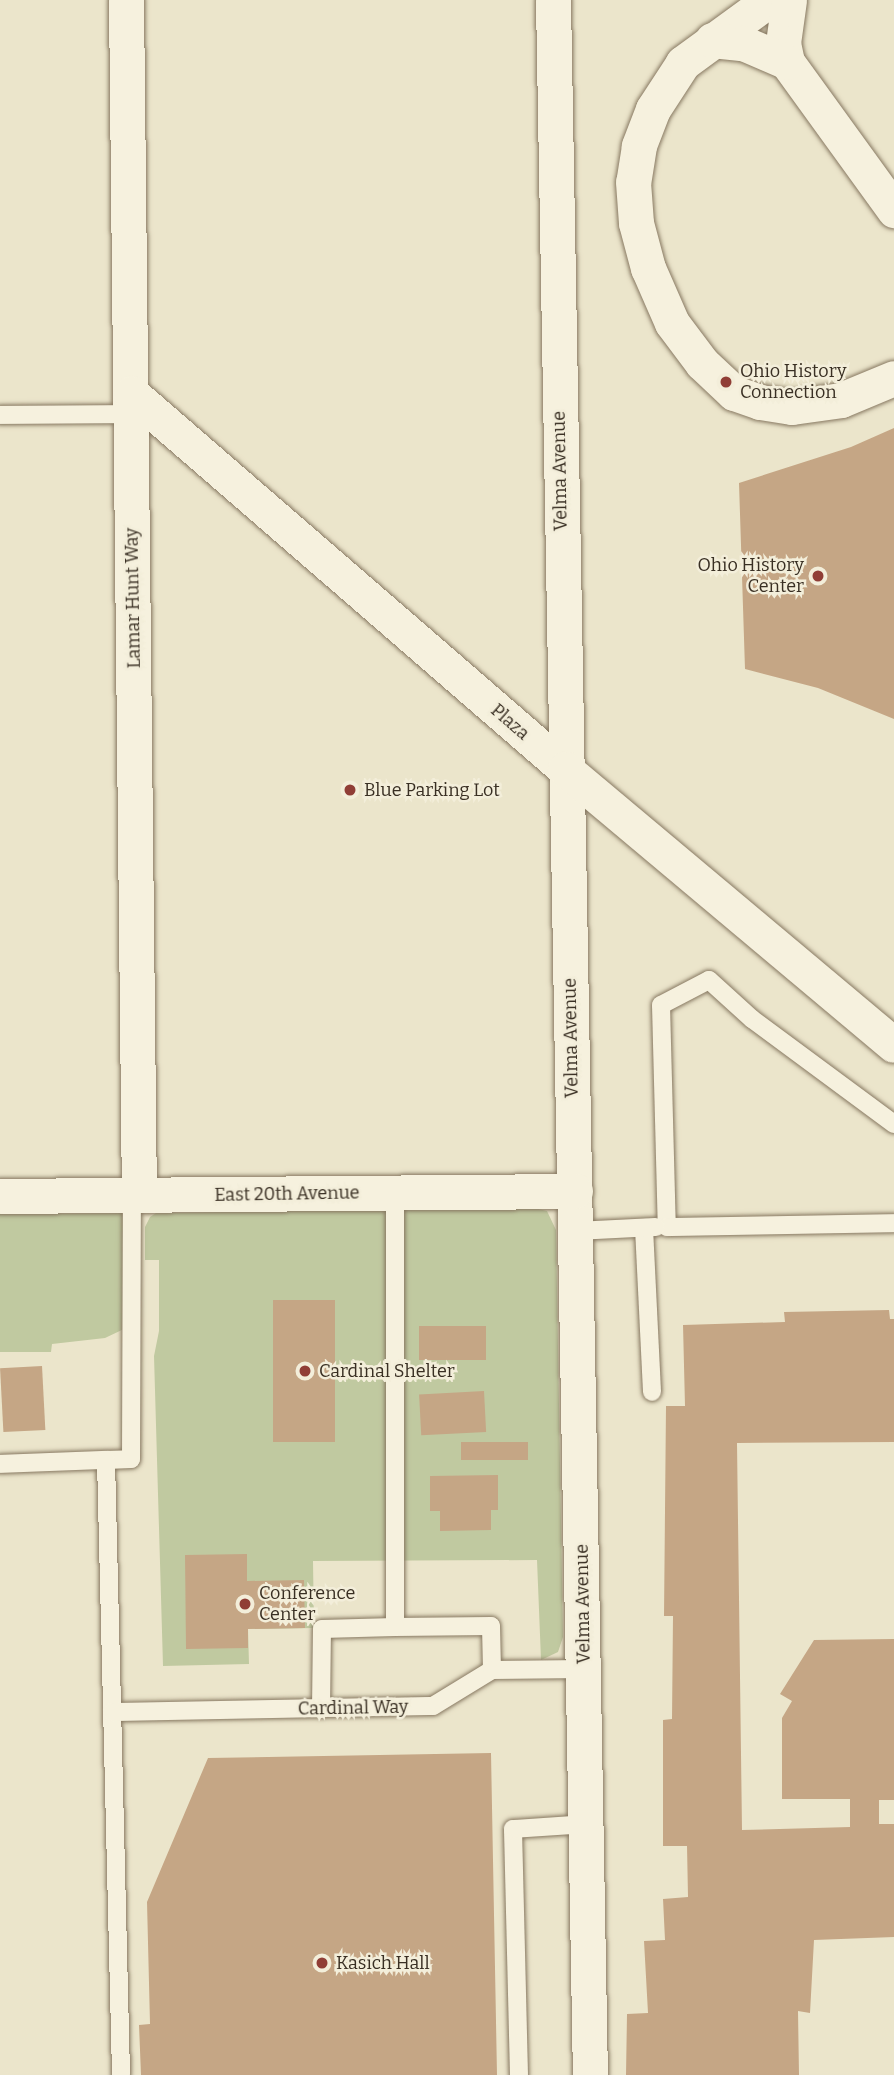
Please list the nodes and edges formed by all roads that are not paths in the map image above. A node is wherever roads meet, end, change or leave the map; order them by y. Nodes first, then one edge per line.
1 (126, 0) edge
2 (553, 0) edge
3 (769, 0) edge
4 (789, 0) edge
5 (712, 40) junction
6 (787, 62) junction
7 (894, 210) edge
8 (894, 378) edge
9 (131, 403) junction
10 (0, 415) edge
11 (565, 769) junction
12 (894, 1045) edge
13 (894, 1124) edge
14 (575, 1191) junction
15 (396, 1193) junction
16 (135, 1195) junction
17 (0, 1196) edge
18 (894, 1223) edge
19 (667, 1227) junction
20 (644, 1228) junction
21 (575, 1231) junction
22 (652, 1392) dead end
23 (106, 1460) junction
24 (0, 1464) edge
25 (395, 1627) junction
26 (584, 1669) junction
27 (492, 1670) junction
28 (321, 1709) junction
29 (112, 1712) junction
30 (586, 1824) junction
31 (121, 2075) edge
32 (519, 2075) edge
33 (590, 2075) edge

1 - 9 street, Lamar Hunt Way
2 - 11 street, Velma Avenue
3 - 5 street
4 - 6 street
5 - 6 street
5 - 8 street
6 - 7 street
9 - 10 lane
9 - 11 street, Plaza
9 - 16 street, Lamar Hunt Way
11 - 12 street, Plaza
11 - 14 street, Velma Avenue
13 - 19 lane
14 - 15 street, East 20th Avenue
14 - 21 street, Velma Avenue
15 - 16 street, East 20th Avenue
15 - 25 lane
16 - 17 street, East 20th Avenue
16 - 23 lane
18 - 19 lane
19 - 20 lane
20 - 21 lane
20 - 22 lane
21 - 26 street, Velma Avenue
23 - 24 lane
23 - 29 lane
25 - 27 lane
25 - 28 lane
26 - 27 lane
26 - 30 street, Velma Avenue
27 - 28 lane, Cardinal Way
28 - 29 lane, Cardinal Way
29 - 31 lane
30 - 32 lane
30 - 33 street, Velma Avenue

